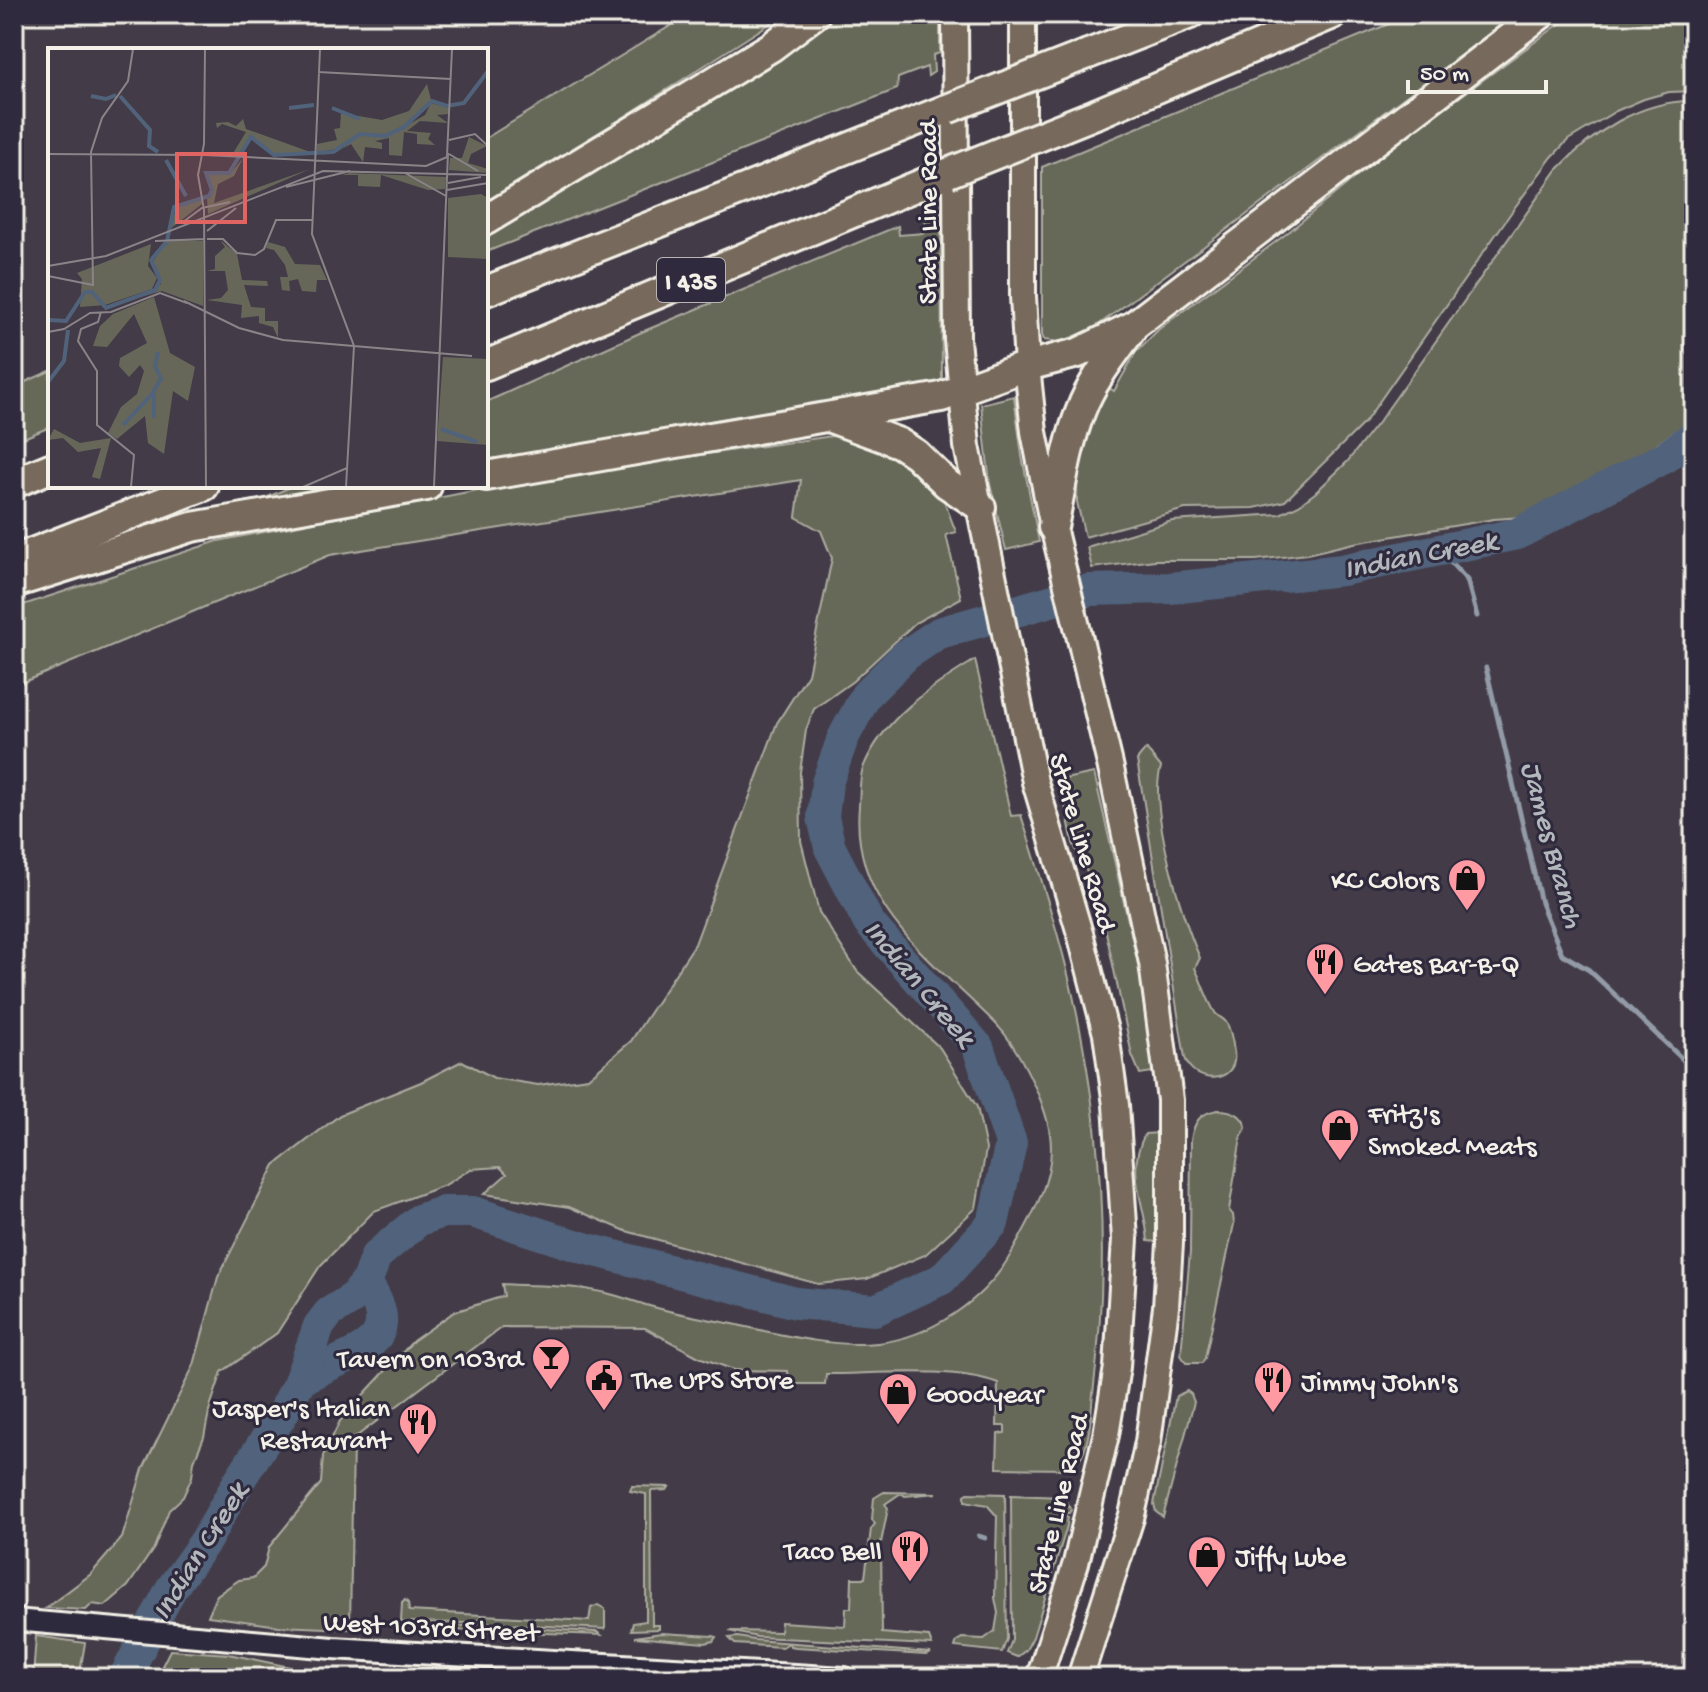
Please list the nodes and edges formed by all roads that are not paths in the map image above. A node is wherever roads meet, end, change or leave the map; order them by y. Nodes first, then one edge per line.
1 (815, 14) edge
2 (955, 14) edge
3 (1023, 14) edge
4 (1190, 14) edge
5 (1333, 14) edge
6 (1541, 14) edge
7 (488, 219) edge
8 (488, 290) edge
9 (1133, 326) junction
10 (488, 364) edge
11 (1027, 366) junction
12 (961, 390) junction
13 (826, 416) junction
14 (48, 469) edge
15 (488, 476) edge
16 (14, 483) edge
17 (199, 488) edge
18 (416, 488) edge
19 (981, 507) junction
20 (1053, 527) junction
21 (14, 560) edge
22 (14, 583) edge
23 (24, 1620) edge
24 (845, 1678) edge
25 (1039, 1678) edge
26 (1080, 1678) edge

1 - 7 highway
2 - 12 main road, State Line Road
3 - 11 main road, State Line Road
4 - 8 highway, I 435, bridge
5 - 10 highway, I 435, bridge
6 - 9 highway
9 - 11 highway
9 - 20 highway
11 - 12 highway
11 - 20 main road, State Line Road
12 - 13 highway
12 - 19 main road, State Line Road
13 - 15 highway
13 - 19 highway
14 - 16 highway
17 - 21 highway
18 - 22 highway
19 - 25 main road, State Line Road
20 - 26 main road, State Line Road
23 - 24 street, West 103rd Street

